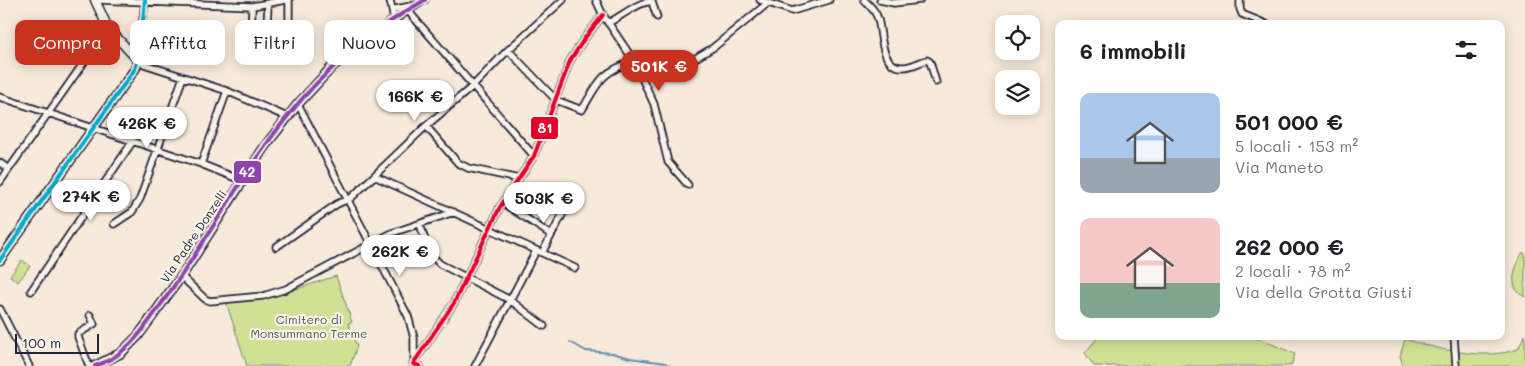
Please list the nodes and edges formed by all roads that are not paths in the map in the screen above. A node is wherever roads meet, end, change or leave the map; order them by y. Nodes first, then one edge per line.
1 (96, 0) edge
2 (288, 0) edge
3 (425, 0) edge
4 (563, 0) edge
5 (596, 0) edge
6 (760, 0) edge
7 (829, 0) edge
8 (864, 0) edge
9 (880, 0) edge
10 (920, 0) edge
11 (1240, 0) edge
12 (144, 1) edge
13 (390, 2) edge
14 (768, 3) junction
15 (268, 4) junction
16 (418, 4) junction
17 (252, 6) junction
18 (396, 9) junction
19 (409, 12) junction
20 (603, 15) junction
21 (657, 16) dead end
22 (105, 20) edge
23 (142, 20) edge
24 (288, 20) edge
25 (394, 20) joint
26 (1256, 20) edge
27 (608, 23) junction
28 (120, 42) edge
29 (508, 50) junction
30 (130, 53) edge
31 (634, 61) junction
32 (82, 65) edge
33 (137, 65) edge
34 (147, 65) edge
35 (334, 65) edge
36 (640, 74) junction
37 (183, 77) junction
38 (936, 82) dead end
39 (473, 86) junction
40 (227, 92) junction
41 (0, 97) edge
42 (556, 100) junction
43 (298, 104) junction
44 (48, 114) junction
45 (286, 117) junction
46 (426, 126) junction
47 (92, 129) junction
48 (133, 141) junction
49 (158, 149) junction
50 (534, 156) junction
51 (0, 163) edge
52 (201, 164) junction
53 (9, 169) junction
54 (374, 176) junction
55 (519, 179) junction
56 (243, 181) junction
57 (0, 182) edge
58 (688, 186) dead end
59 (347, 197) junction
60 (503, 203) junction
61 (567, 206) dead end
62 (454, 212) junction
63 (114, 224) dead end
64 (420, 224) junction
65 (490, 229) junction
66 (550, 234) junction
67 (372, 244) junction
68 (276, 247) dead end
69 (539, 252) junction
70 (0, 260) edge
71 (575, 268) dead end
72 (181, 276) junction
73 (466, 278) junction
74 (31, 291) dead end
75 (510, 300) junction
76 (0, 309) edge
77 (90, 315) dead end
78 (544, 326) dead end
79 (1454, 340) edge
80 (415, 365) edge
81 (29, 366) edge
82 (89, 366) edge
83 (95, 366) edge
84 (475, 366) edge
85 (1456, 366) edge

1 - 12 street
1 - 22 street
2 - 15 street
2 - 24 street
3 - 16 street
4 - 29 street
5 - 20 street
6 - 14 street
7 - 14 street
8 - 38 street
9 - 10 street
11 - 26 street
12 - 17 street
12 - 23 street
13 - 18 street
13 - 25 street
14 - 36 street
15 - 17 street
15 - 17 street
16 - 18 street
16 - 19 street
18 - 19 street
19 - 25 street
19 - 39 street
20 - 27 street
20 - 42 street
21 - 27 street
27 - 31 street
28 - 30 street
29 - 39 street
29 - 42 street
31 - 36 street
31 - 42 street
32 - 44 street
33 - 47 street
34 - 37 street
35 - 43 street, Via Padre Donzelli
36 - 58 street
37 - 40 street
37 - 49 street
39 - 46 street
39 - 50 street
40 - 45 street
40 - 52 street
41 - 44 street
42 - 50 street
43 - 45 street, Via Padre Donzelli
43 - 59 street
44 - 47 street
44 - 53 street
45 - 56 street, Via Padre Donzelli
46 - 54 street
46 - 55 street
47 - 48 street
47 - 70 street
48 - 49 street
48 - 74 street
49 - 52 street
49 - 63 street
50 - 55 street
51 - 53 street
52 - 56 street
53 - 57 street
54 - 59 street
54 - 62 street
55 - 60 street
56 - 72 street, Via Padre Donzelli
59 - 67 street
59 - 68 street
60 - 65 street
60 - 66 street
61 - 66 street
62 - 64 street
62 - 65 street
64 - 67 street
64 - 73 street
65 - 69 street
65 - 73 street
66 - 69 street
67 - 72 street
67 - 80 street
69 - 71 street
69 - 75 street
72 - 83 street, Via Padre Donzelli
73 - 75 street
73 - 80 street
75 - 78 street
75 - 84 street
76 - 81 street
77 - 82 street
79 - 85 street

